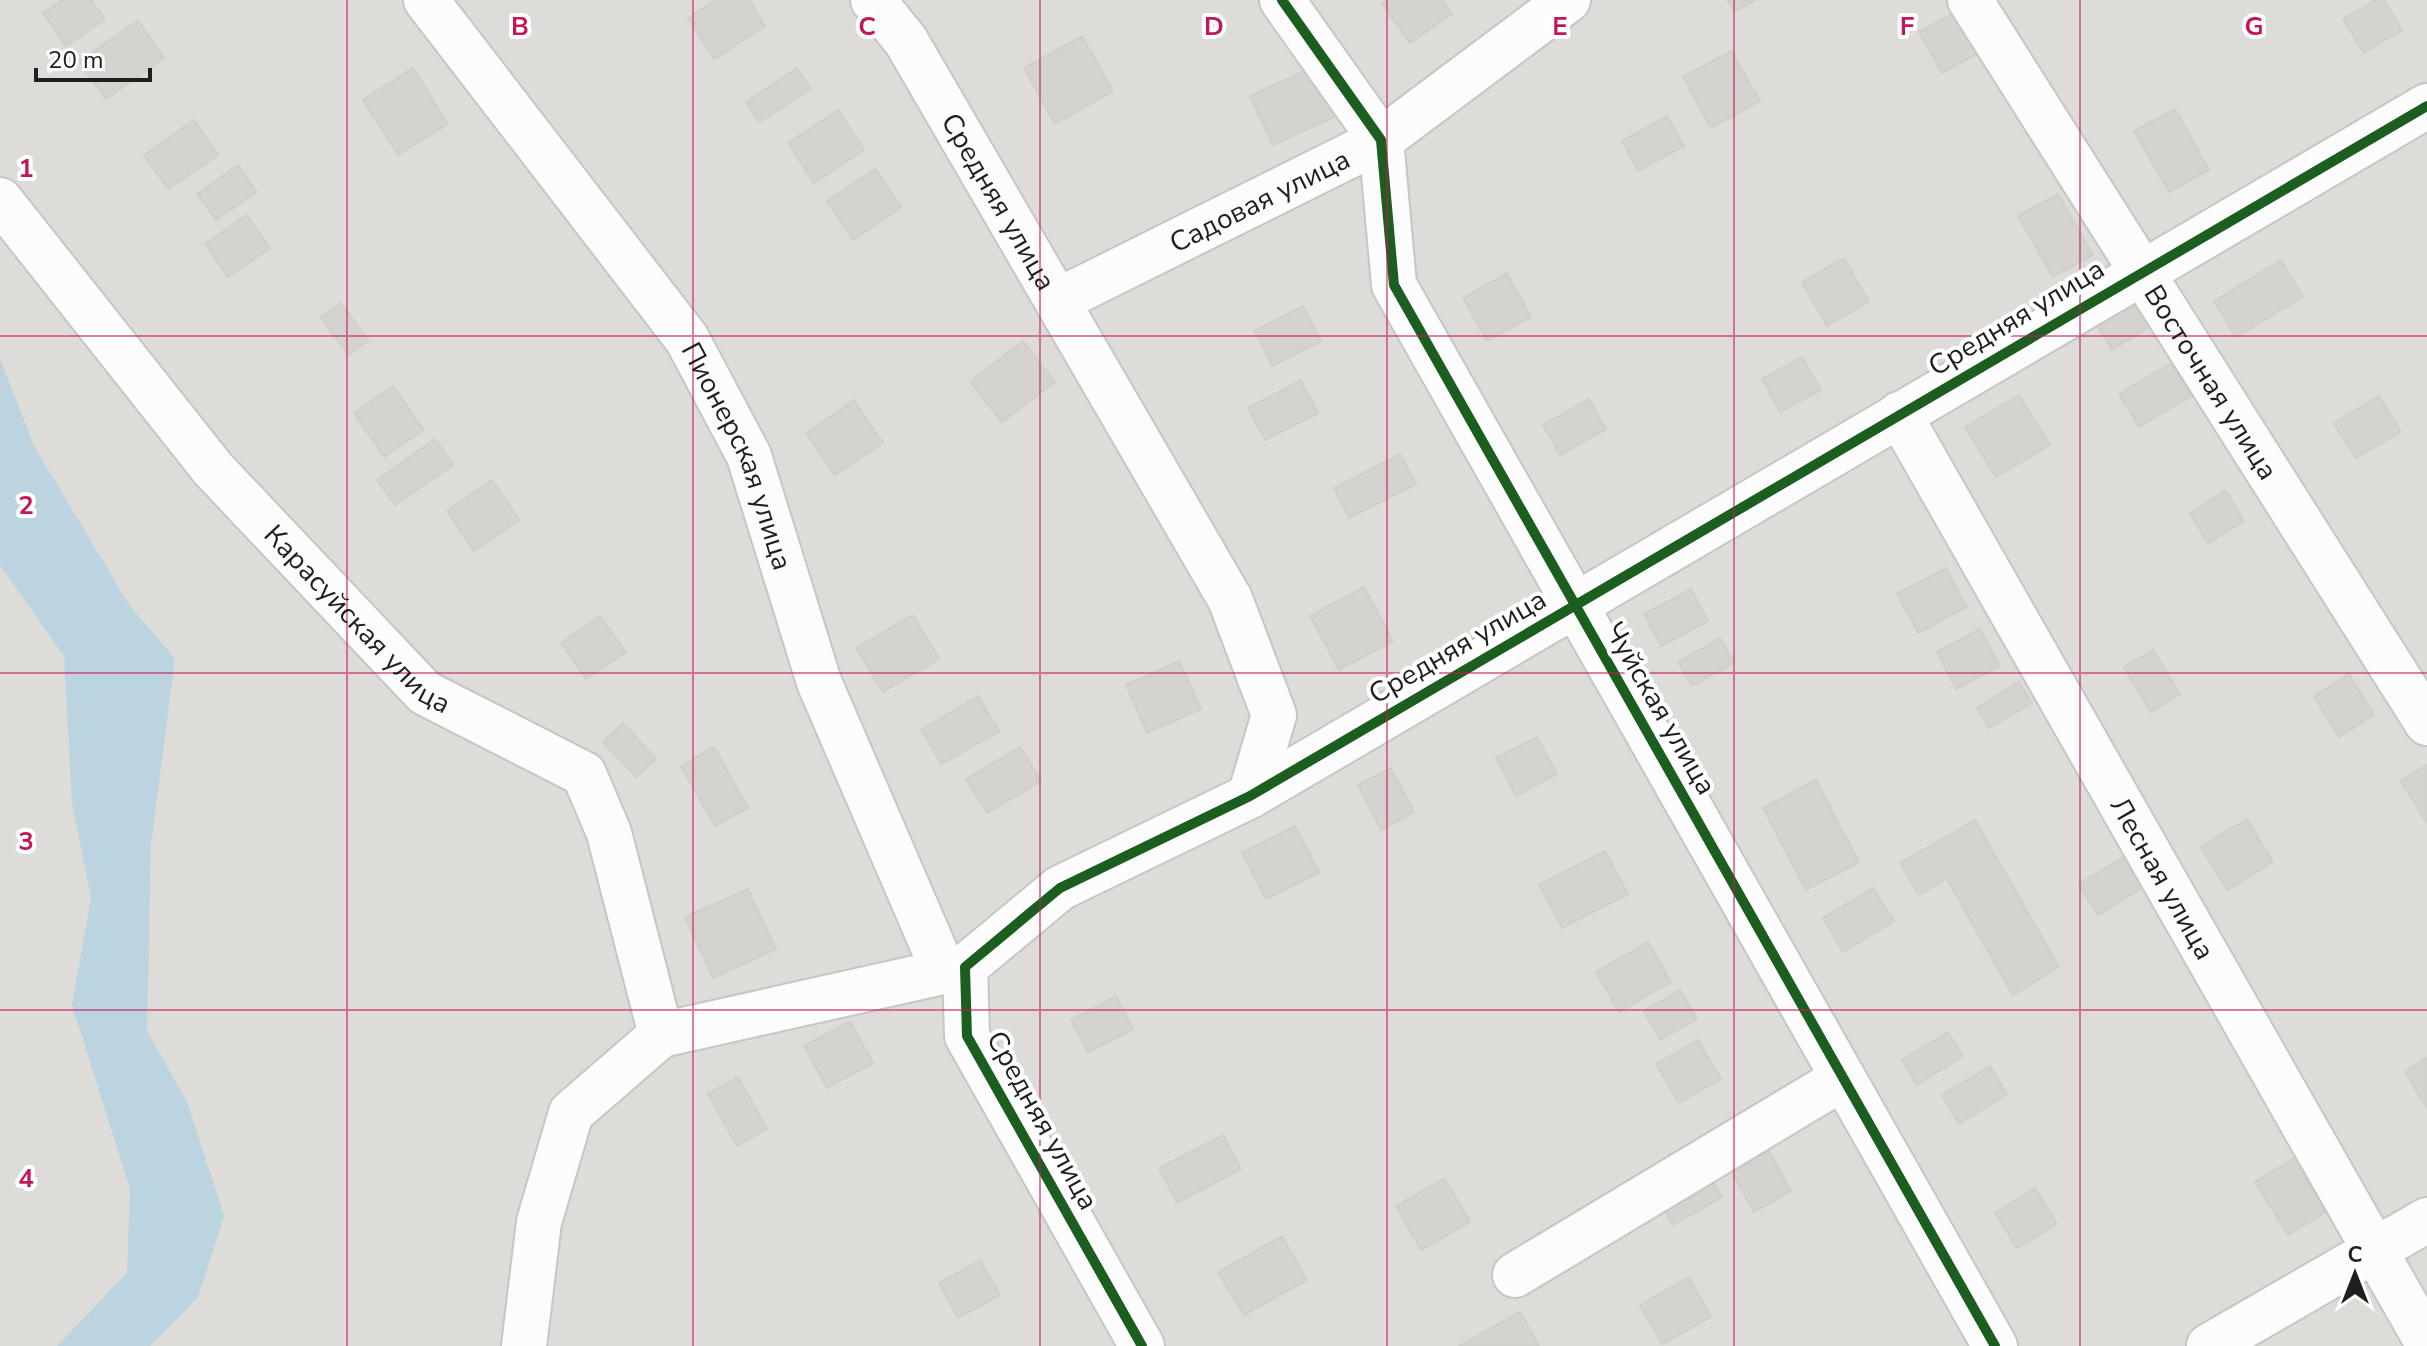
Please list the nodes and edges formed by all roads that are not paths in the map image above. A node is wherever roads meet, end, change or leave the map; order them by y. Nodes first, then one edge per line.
1 (426, 0) edge
2 (873, 0) edge
3 (1282, 0) edge
4 (1568, 0) edge
5 (1970, 0) edge
6 (2427, 106) edge
7 (1381, 140) junction
8 (0, 200) edge
9 (2143, 270) junction
10 (1057, 301) junction
11 (1899, 414) junction
12 (1575, 605) junction
13 (2427, 723) edge
14 (1250, 796) junction
15 (955, 970) junction
16 (661, 1035) junction
17 (1843, 1078) junction
18 (2427, 1220) edge
19 (2374, 1251) junction
20 (1515, 1275) dead end
21 (2427, 1342) edge
22 (524, 1346) edge
23 (1142, 1346) edge
24 (1995, 1346) edge
25 (2209, 1346) edge

1 - 15 street, Пионерская улица
2 - 10 street, Средняя улица
3 - 7 street
4 - 7 street, Садовая улица
5 - 9 street, Восточная улица
6 - 9 street, Средняя улица
7 - 10 street, Садовая улица
7 - 12 street, Чуйская улица
8 - 16 street, Карасуйская улица
9 - 11 street, Средняя улица
9 - 13 street, Восточная улица
10 - 14 street, Средняя улица
11 - 12 street, Средняя улица
11 - 19 street, Лесная улица
12 - 14 street, Средняя улица
12 - 17 street, Чуйская улица
14 - 15 street, Средняя улица
15 - 16 street
15 - 23 street, Средняя улица
16 - 22 street
17 - 20 street
17 - 24 street, Чуйская улица
18 - 19 street
19 - 21 street, Лесная улица
19 - 25 street

